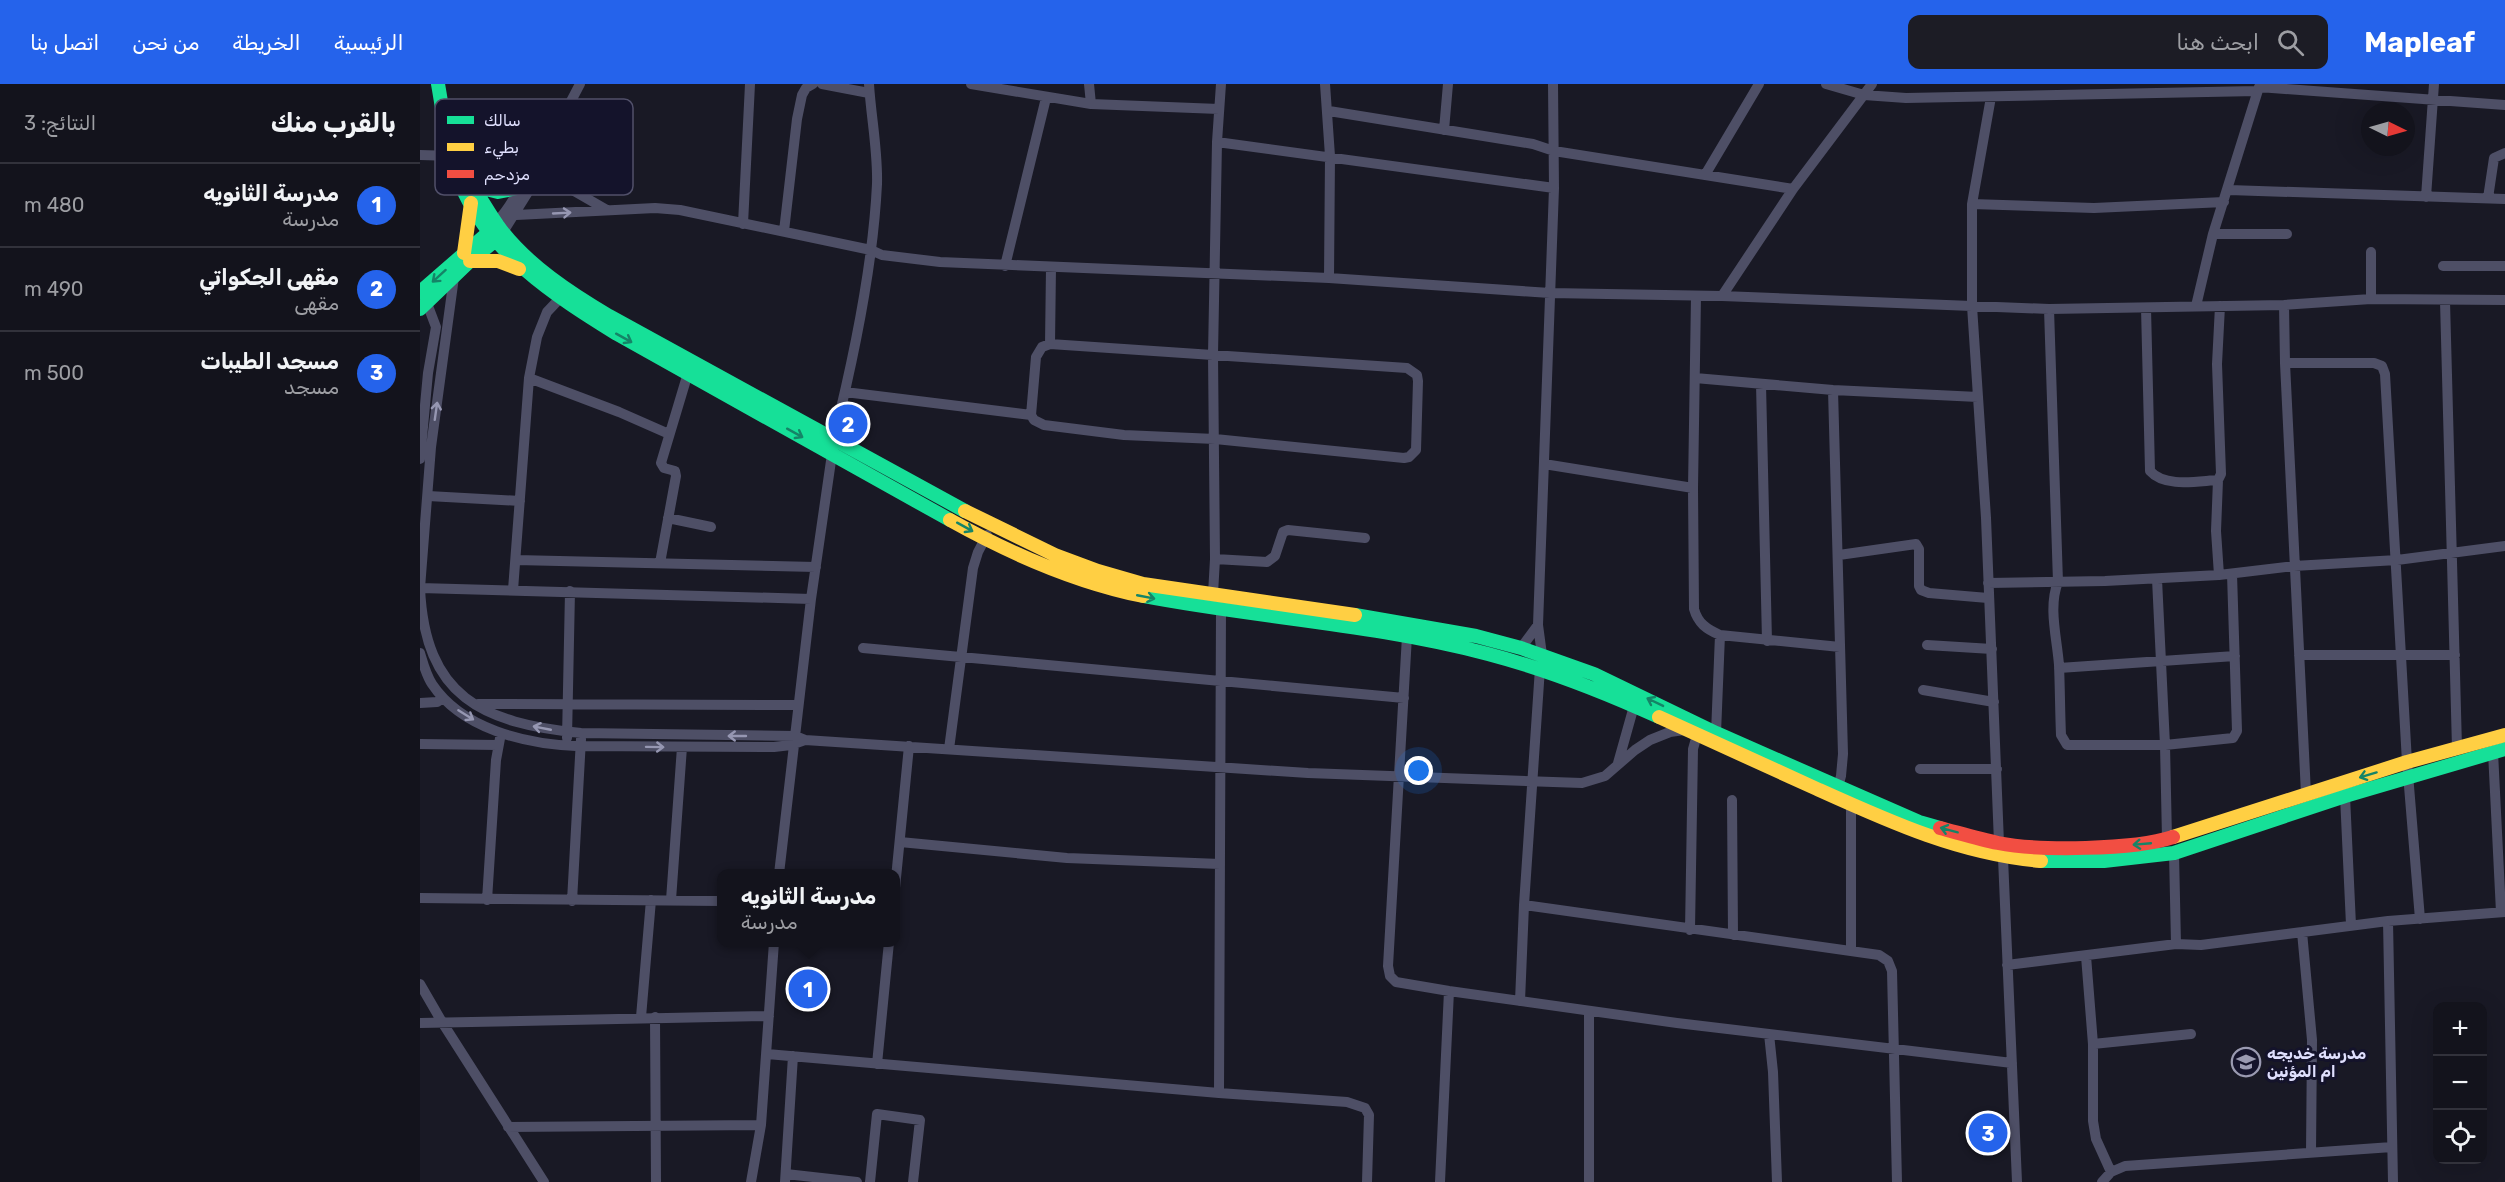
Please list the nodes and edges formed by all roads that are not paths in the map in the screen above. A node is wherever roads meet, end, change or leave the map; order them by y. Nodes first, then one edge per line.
1 (438, 84) edge
2 (580, 84) edge
3 (750, 84) edge
4 (813, 84) edge
5 (822, 84) edge
6 (971, 84) edge
7 (1089, 84) edge
8 (1221, 84) edge
9 (1326, 84) edge
10 (1448, 84) edge
11 (1553, 84) edge
12 (1759, 84) edge
13 (1826, 84) edge
14 (1872, 84) edge
15 (2434, 84) edge
16 (869, 88) edge
17 (1016, 88) edge
18 (2258, 88) edge
19 (1864, 95) junction
20 (1991, 97) junction
21 (1046, 98) junction
22 (2433, 98) junction
23 (441, 99) edge
24 (572, 99) edge
25 (1091, 104) junction
26 (2505, 105) edge
27 (1219, 109) junction
28 (1329, 111) junction
29 (1444, 130) junction
30 (1217, 142) junction
31 (1554, 150) junction
32 (2505, 153) edge
33 (420, 155) edge
34 (1330, 156) junction
35 (435, 158) edge
36 (1705, 175) junction
37 (1554, 188) junction
38 (1793, 189) junction
39 (2229, 190) junction
40 (467, 195) edge
41 (478, 195) edge
42 (517, 195) edge
43 (527, 195) edge
44 (581, 195) edge
45 (2426, 197) junction
46 (2488, 198) junction
47 (2505, 200) edge
48 (2224, 202) junction
49 (471, 203) junction
50 (1972, 204) junction
51 (607, 210) junction
52 (516, 215) junction
53 (743, 224) junction
54 (784, 231) junction
55 (496, 232) junction
56 (2213, 234) junction
57 (2287, 234) dead end
58 (871, 250) junction
59 (2371, 252) dead end
60 (467, 257) junction
61 (1005, 266) junction
62 (2443, 266) dead end
63 (2505, 266) edge
64 (1051, 267) junction
65 (1215, 272) junction
66 (529, 274) junction
67 (454, 277) junction
68 (1329, 278) junction
69 (1550, 293) junction
70 (564, 294) junction
71 (1696, 296) junction
72 (1722, 296) junction
73 (422, 299) edge
74 (2372, 299) junction
75 (2505, 300) edge
76 (2445, 301) junction
77 (2284, 304) junction
78 (1972, 306) junction
79 (2196, 306) junction
80 (2220, 306) junction
81 (2146, 308) junction
82 (2049, 309) junction
83 (1050, 344) junction
84 (1213, 356) junction
85 (2285, 363) junction
86 (424, 372) edge
87 (688, 373) junction
88 (441, 374) junction
89 (529, 378) junction
90 (1695, 378) junction
91 (1761, 384) junction
92 (1833, 390) junction
93 (845, 392) junction
94 (1978, 398) junction
95 (756, 403) junction
96 (1031, 415) junction
97 (669, 434) junction
98 (834, 437) junction
99 (1215, 439) junction
100 (426, 447) edge
101 (832, 454) junction
102 (420, 459) edge
103 (1544, 464) junction
104 (2218, 480) junction
105 (1693, 488) junction
106 (428, 496) junction
107 (520, 501) junction
108 (668, 518) junction
109 (711, 527) dead end
110 (988, 532) junction
111 (1365, 538) dead end
112 (2505, 546) edge
113 (2453, 551) junction
114 (1839, 555) junction
115 (1215, 559) junction
116 (516, 560) junction
117 (2397, 560) junction
118 (660, 563) junction
119 (2294, 566) junction
120 (816, 567) junction
121 (2218, 574) junction
122 (2232, 574) junction
123 (2157, 579) junction
124 (2058, 582) junction
125 (1988, 583) junction
126 (420, 588) edge
127 (513, 590) junction
128 (570, 591) junction
129 (1213, 594) junction
130 (1988, 598) junction
131 (811, 599) junction
132 (1221, 610) junction
133 (1538, 625) junction
134 (1720, 635) junction
135 (1407, 636) junction
136 (1451, 638) junction
137 (1767, 641) junction
138 (1927, 645) dead end
139 (1840, 647) junction
140 (863, 648) dead end
141 (1521, 648) junction
142 (1992, 649) junction
143 (420, 654) edge
144 (2402, 654) junction
145 (960, 655) junction
146 (2455, 655) junction
147 (2235, 656) junction
148 (2299, 656) junction
149 (1541, 662) junction
150 (2160, 662) junction
151 (2059, 668) junction
152 (1222, 681) junction
153 (1923, 690) dead end
154 (443, 698) junction
155 (1404, 698) junction
156 (1994, 702) junction
157 (420, 703) edge
158 (474, 704) junction
159 (567, 704) junction
160 (798, 705) junction
161 (1634, 706) junction
162 (501, 732) junction
163 (567, 732) junction
164 (581, 733) junction
165 (1693, 733) junction
166 (1716, 733) junction
167 (2505, 735) edge
168 (798, 740) junction
169 (420, 744) edge
170 (498, 745) junction
171 (2165, 745) junction
172 (567, 746) junction
173 (581, 746) junction
174 (909, 746) junction
175 (682, 747) junction
176 (2457, 748) junction
177 (949, 749) junction
178 (2499, 750) edge
179 (2408, 762) junction
180 (1618, 763) junction
181 (1220, 766) junction
182 (1920, 769) dead end
183 (1997, 769) junction
184 (2409, 777) junction
185 (1399, 778) junction
186 (1532, 782) junction
187 (1838, 787) junction
188 (2306, 794) junction
189 (2345, 796) junction
190 (1732, 800) dead end
191 (1851, 805) junction
192 (2167, 839) junction
193 (900, 842) junction
194 (1999, 843) junction
195 (2174, 853) junction
196 (2003, 858) junction
197 (1220, 864) junction
198 (781, 869) edge
199 (897, 869) edge
200 (420, 898) edge
201 (487, 900) junction
202 (651, 900) junction
203 (671, 900) junction
204 (572, 901) junction
205 (717, 901) edge
206 (1524, 905) junction
207 (2503, 912) edge
208 (2421, 919) junction
209 (2388, 921) junction
210 (2351, 925) junction
211 (1690, 930) junction
212 (2302, 932) junction
213 (1733, 934) junction
214 (2176, 944) junction
215 (774, 947) edge
216 (889, 947) edge
217 (1851, 951) junction
218 (2086, 956) junction
219 (2007, 964) junction
220 (420, 984) edge
221 (1449, 992) junction
222 (1520, 1001) junction
223 (1589, 1011) junction
224 (769, 1016) junction
225 (641, 1017) junction
226 (655, 1017) junction
227 (442, 1022) junction
228 (420, 1023) edge
229 (1769, 1034) junction
230 (2191, 1034) dead end
231 (2093, 1044) junction
232 (1894, 1048) junction
233 (767, 1053) junction
234 (792, 1056) junction
235 (878, 1064) junction
236 (2012, 1064) junction
237 (1219, 1093) junction
238 (656, 1125) junction
239 (761, 1125) junction
240 (508, 1127) junction
241 (2392, 1147) junction
242 (2311, 1152) junction
243 (2111, 1172) junction
244 (785, 1178) edge
245 (544, 1182) edge
246 (656, 1182) edge
247 (751, 1182) edge
248 (859, 1182) edge
249 (871, 1182) edge
250 (913, 1182) edge
251 (1367, 1182) edge
252 (1440, 1182) edge
253 (1589, 1182) edge
254 (1777, 1182) edge
255 (1897, 1182) edge
256 (2017, 1182) edge
257 (2102, 1182) edge
258 (2393, 1182) edge

1 - 23 main road
2 - 24 street
3 - 53 street
4 - 54 street
5 - 16 street
6 - 17 street
7 - 25 street
8 - 27 street
9 - 28 street
10 - 29 street
11 - 31 street
12 - 36 street
13 - 19 street
14 - 19 street
15 - 22 street
16 - 58 street
17 - 21 street
18 - 20 street
18 - 22 street
18 - 39 street
19 - 20 street
19 - 38 street
20 - 50 street
21 - 25 street
21 - 61 street
22 - 26 street
22 - 45 street
25 - 27 street
27 - 30 street
28 - 29 street
28 - 34 street
29 - 31 street
30 - 34 street
30 - 65 street
31 - 36 street
31 - 37 street
32 - 46 street
33 - 35 street
34 - 37 street
34 - 68 street
36 - 38 street
37 - 69 street
38 - 72 street
39 - 45 street
39 - 48 street
40 - 49 main road
41 - 55 main road
42 - 55 street
43 - 52 street
44 - 51 street
45 - 46 street
46 - 47 street
48 - 50 street
48 - 56 street
49 - 55 main road
49 - 60 main road
50 - 78 street
52 -> 51 street
51 - 53 street
52 - 55 street
53 - 54 street
54 - 58 street
55 - 60 main road
55 - 66 main road
55 - 70 main road
56 - 57 street
56 - 79 street
58 - 61 street
58 - 93 street
59 - 74 street
60 - 66 main road
60 - 67 main road
60 -> 73 main road
61 - 64 street
62 - 63 street
64 - 65 street
64 - 83 street
65 - 68 street
65 - 84 street
66 - 70 main road
67 - 73 main road
67 - 88 street
68 - 69 street
69 - 71 street
69 - 103 street
70 -> 87 main road
70 - 89 street
70 - 95 main road
71 - 72 street
71 - 90 street
72 - 78 street
73 - 86 street
74 - 76 street
74 - 77 street
75 - 76 street
76 - 113 street
77 - 80 street
77 - 85 street
78 - 82 street
78 - 94 street
79 - 80 street
79 - 81 street
80 - 104 street
81 - 82 street
81 - 104 street
82 - 124 street
83 - 84 street
83 - 96 street
84 - 99 street
84 - 99 street
85 - 117 street
85 - 119 street
86 - 88 street
86 - 100 street
87 - 95 main road
87 - 97 street
100 -> 88 street
89 - 97 street
89 - 107 street
90 - 91 street
90 - 105 street
91 - 92 street
91 - 137 street
92 - 94 street
92 - 114 street
93 - 96 street
93 - 98 street
94 - 125 street
95 - 98 main road
95 -> 101 main road
96 - 99 street
97 - 108 street
98 - 110 main road
99 - 115 street
100 - 102 street
100 - 106 street
101 -> 110 main road
101 - 120 street
103 - 105 street
103 - 133 street
104 - 121 street
105 - 134 street
106 - 107 street
106 - 126 street
107 - 116 street
108 - 109 street
108 - 118 street
110 - 129 main road
110 -> 132 main road
110 - 145 street
111 - 115 street
112 - 113 street
113 - 117 street
113 - 146 street
114 - 130 street
114 - 139 street
115 - 129 street
116 - 118 street
116 - 127 street
117 - 119 street
117 - 144 street
118 - 120 street
119 - 122 street
119 - 148 street
120 - 131 street
121 - 122 street
121 - 123 street
122 - 147 street
123 - 124 street
123 - 150 street
124 - 125 street
124 - 151 street
125 - 130 street
126 - 127 street
126 - 158 street
127 - 128 street
128 - 131 street
128 - 159 street
129 - 136 main road
130 - 142 street
131 - 160 street
132 - 135 main road
132 - 152 street
133 - 141 street
133 - 149 street
134 - 137 street
134 - 166 street
135 - 136 main road
135 - 155 street
136 - 141 main road
136 - 149 main road
137 - 139 street
138 - 142 street
139 - 187 street
140 - 145 street
141 - 149 main road
142 - 156 street
143 - 154 street
144 - 146 street
144 - 148 street
144 - 179 street
145 - 152 street
145 - 177 street
146 - 176 street
147 - 150 street
147 - 171 street
148 - 188 street
149 - 161 main road
166 -> 149 main road
149 - 186 street
150 - 151 street
150 - 171 street
151 - 171 street
152 - 155 street
152 - 181 street
153 - 156 street
154 - 157 street
154 -> 162 street
155 - 185 street
156 - 183 street
158 - 159 street
163 -> 158 street
159 - 160 street
159 - 163 street
160 - 168 street
161 - 165 main road
161 - 180 street
162 - 170 street
162 - 172 street
163 - 164 street
163 - 172 street
168 -> 164 street
164 - 173 street
165 - 180 street
165 - 191 main road
165 - 211 street
166 - 187 main road
167 - 176 main road
168 - 174 street
168 - 175 street
168 - 198 street
169 - 170 street
170 - 201 street
171 - 192 street
172 - 173 street
173 -> 175 street
173 - 204 street
174 - 177 street
174 - 193 street
175 - 203 street
176 - 179 main road
177 - 181 street
178 - 184 main road
178 - 207 street
179 - 184 street
179 -> 188 main road
180 - 186 street
181 - 185 street
181 - 197 street
182 - 183 street
183 - 194 street
184 - 189 main road
184 - 208 street
185 - 186 street
185 - 221 street
186 - 206 street
194 -> 187 main road
188 - 192 main road
189 - 195 main road
189 - 210 street
190 - 213 street
191 - 196 main road
191 - 217 street
192 -> 194 main road
193 - 197 street
193 - 199 street
195 - 196 main road
195 - 214 street
196 - 219 street
197 - 237 street
200 - 201 street
201 - 204 street
202 - 203 street
202 - 204 street
202 - 225 street
203 - 205 street
206 - 211 street
206 - 222 street
207 - 208 street
208 - 209 street
209 - 210 street
209 - 241 street
210 - 212 street
211 - 213 street
212 - 214 street
212 - 242 street
213 - 217 street
214 - 218 street
215 - 224 street
216 - 235 street
217 - 232 street
218 - 219 street
218 - 231 street
219 - 236 street
220 - 227 street
221 - 222 street
221 - 252 street
222 - 223 street
223 - 229 street
223 - 253 street
224 - 226 street
224 - 233 street
225 - 226 street
225 - 227 street
226 - 238 street
227 - 228 street
227 - 240 street
229 - 232 street
229 - 254 street
230 - 231 street
231 - 243 street
232 - 236 street
232 - 255 street
233 - 234 street
233 - 239 street
234 - 235 street
234 - 244 street
235 - 237 street
236 - 256 street
237 - 251 street
238 - 239 street
238 - 240 street
238 - 246 street
239 - 247 street
240 - 245 street
241 - 242 street
241 - 258 street
242 - 243 street
243 - 257 street
244 - 248 street
248 - 249 street
249 - 250 street

